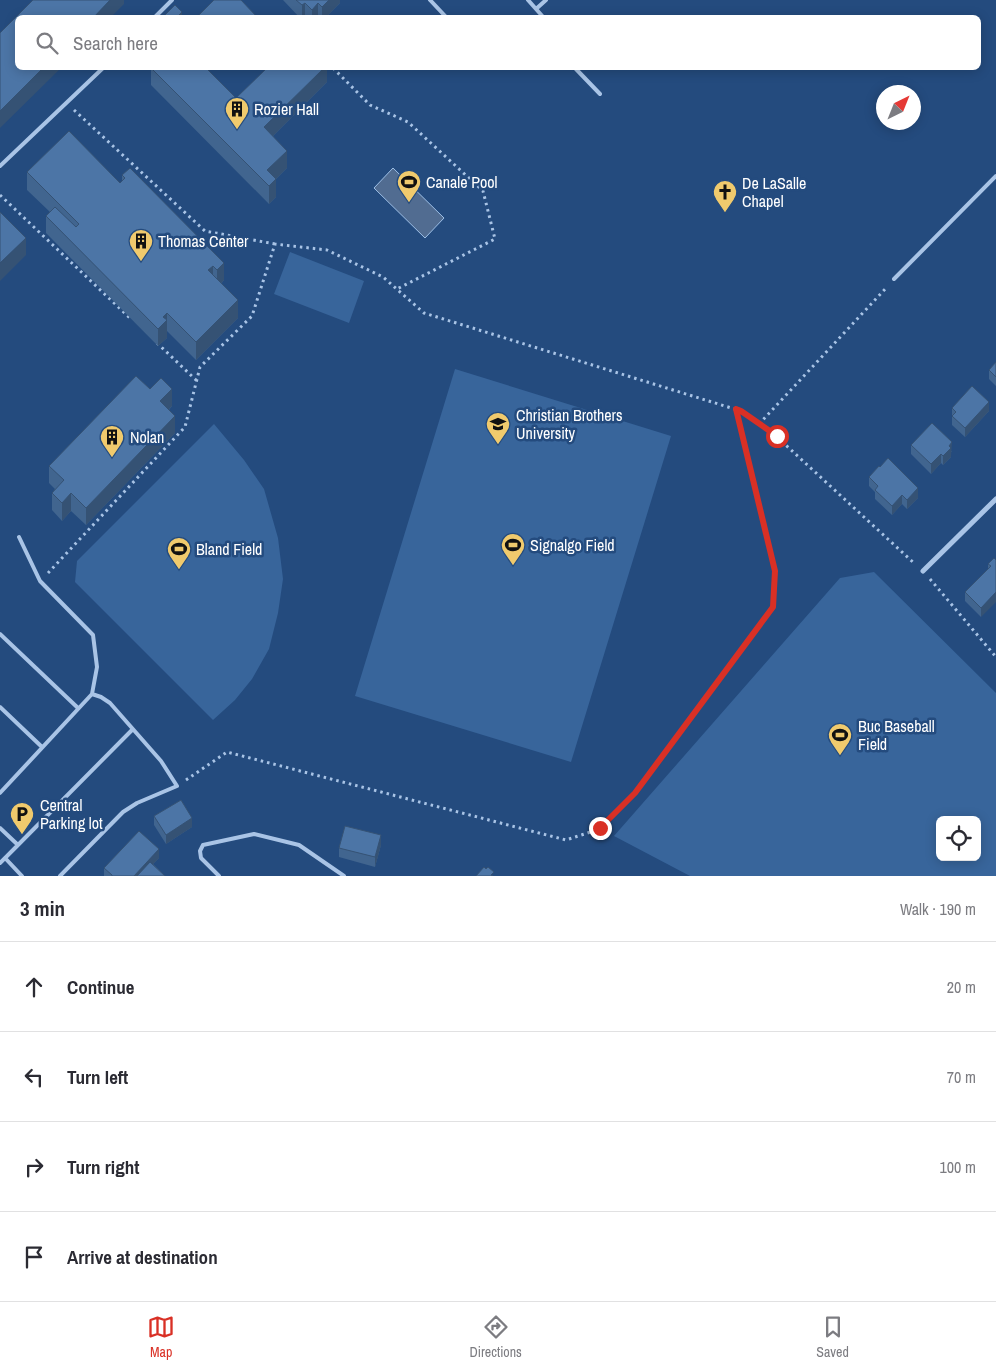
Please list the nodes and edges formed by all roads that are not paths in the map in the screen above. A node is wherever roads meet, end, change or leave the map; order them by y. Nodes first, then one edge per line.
1 (172, 0) edge
2 (430, 0) edge
3 (528, 0) edge
4 (546, 0) edge
5 (536, 9) junction
6 (157, 15) edge
7 (444, 15) edge
8 (541, 15) edge
9 (102, 70) edge
10 (578, 70) edge
11 (600, 94) dead end
12 (0, 166) edge
13 (996, 176) edge
14 (894, 279) road end
15 (996, 499) edge
16 (19, 538) dead end
17 (923, 571) road end
18 (0, 634) edge
19 (92, 694) junction
20 (0, 707) edge
21 (78, 708) junction
22 (132, 730) junction
23 (42, 747) junction
24 (0, 793) edge
25 (0, 828) edge
26 (18, 845) junction
27 (5, 858) junction
28 (0, 863) edge
29 (22, 876) edge
30 (60, 876) edge
31 (219, 876) edge
32 (342, 876) edge

1 - 6 lane
2 - 7 lane
3 - 5 lane
4 - 5 lane
5 - 8 lane
9 - 12 lane
10 - 11 lane
13 - 14 lane
15 - 17 street
16 - 19 lane
18 - 21 lane
19 - 21 lane
19 - 22 lane
20 - 23 lane
21 - 23 lane
22 - 26 lane
22 - 30 lane
23 - 24 lane
25 - 26 lane
26 - 27 lane
27 - 28 lane
27 - 29 lane
31 - 32 lane

